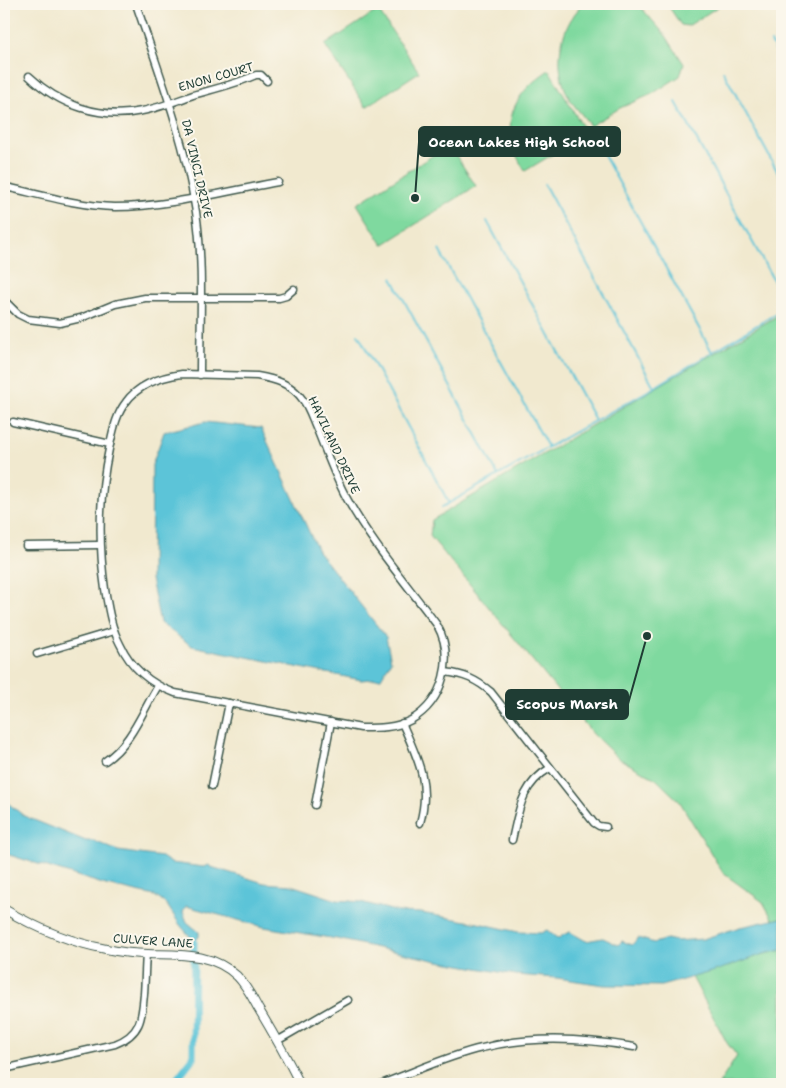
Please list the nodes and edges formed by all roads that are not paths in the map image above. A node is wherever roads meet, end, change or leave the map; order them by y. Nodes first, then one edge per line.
1 (136, 4) edge
2 (29, 76) dead end
3 (267, 81) dead end
4 (169, 103) junction
5 (278, 182) dead end
6 (10, 188) dead end
7 (194, 197) junction
8 (294, 289) dead end
9 (201, 297) junction
10 (4, 300) edge
11 (200, 375) junction
12 (13, 422) dead end
13 (110, 444) junction
14 (100, 544) junction
15 (26, 546) dead end
16 (114, 632) junction
17 (37, 654) dead end
18 (446, 672) junction
19 (158, 686) junction
20 (229, 703) junction
21 (331, 722) junction
22 (402, 724) junction
23 (106, 761) dead end
24 (550, 768) junction
25 (212, 786) dead end
26 (315, 805) dead end
27 (420, 823) dead end
28 (606, 827) dead end
29 (512, 840) dead end
30 (4, 910) edge
31 (146, 954) junction
32 (348, 1000) dead end
33 (277, 1041) junction
34 (634, 1047) dead end
35 (4, 1070) edge
36 (300, 1084) edge
37 (381, 1084) edge

1 - 4 street, DA VINCI DRIVE
2 - 4 street, ENON COURT
3 - 4 street, ENON COURT
4 - 7 street, DA VINCI DRIVE
5 - 7 street
6 - 7 street
7 - 9 street, DA VINCI DRIVE
8 - 9 street
9 - 10 street
9 - 11 street, DA VINCI DRIVE
11 - 13 street, HAVILAND DRIVE
11 - 18 street, HAVILAND DRIVE
12 - 13 street
13 - 14 street, HAVILAND DRIVE
14 - 15 street
14 - 16 street, HAVILAND DRIVE
16 - 17 street
16 - 19 street, HAVILAND DRIVE
18 - 22 street, HAVILAND DRIVE
18 - 24 street
19 - 20 street, HAVILAND DRIVE
19 - 23 street
20 - 21 street, HAVILAND DRIVE
20 - 25 street
21 - 22 street, HAVILAND DRIVE
21 - 26 street
22 - 27 street
24 - 28 street
24 - 29 street
30 - 31 street, CULVER LANE
31 - 33 street, CULVER LANE
31 - 35 street
32 - 33 street
33 - 36 street, CULVER LANE
34 - 37 street

